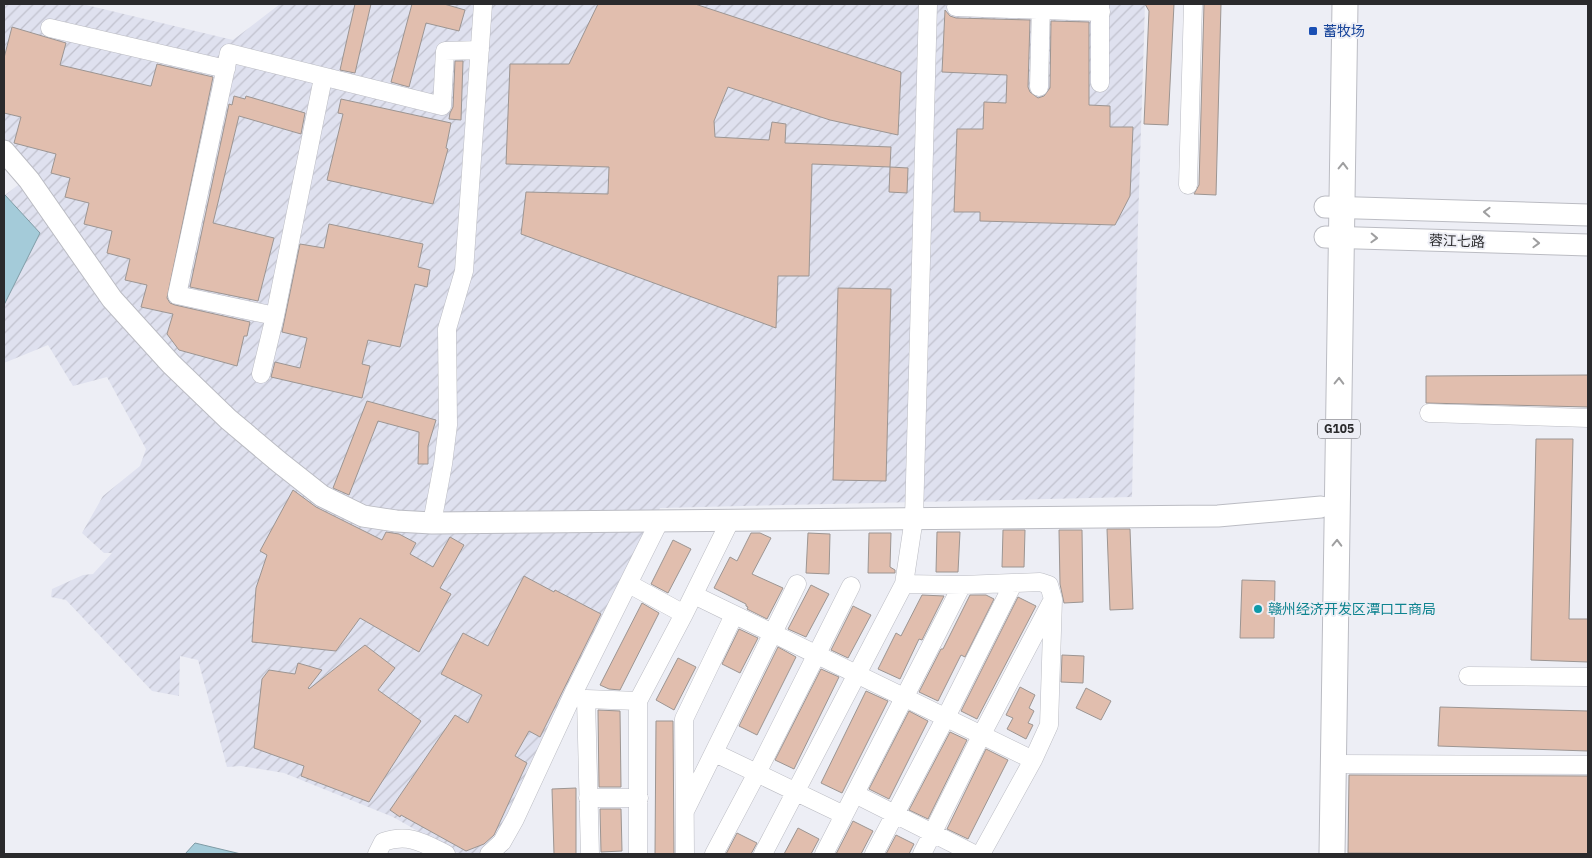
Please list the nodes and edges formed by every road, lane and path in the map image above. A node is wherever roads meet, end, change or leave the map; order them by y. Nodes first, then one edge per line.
1 (483, 4) edge
2 (928, 4) edge
3 (1193, 4) edge
4 (1328, 4) edge
5 (1345, 4) edge
6 (995, 6) edge
7 (956, 7) dead end
8 (1041, 7) edge
9 (1101, 8) edge
10 (50, 28) dead end
11 (480, 50) junction
12 (226, 68) junction
13 (323, 78) junction
14 (1100, 83) dead end
15 (1039, 87) dead end
16 (4, 151) edge
17 (1188, 185) dead end
18 (1334, 207) junction
19 (1588, 215) edge
20 (1333, 236) junction
21 (1588, 245) edge
22 (275, 316) junction
23 (261, 374) dead end
24 (1429, 413) dead end
25 (1588, 418) edge
26 (1321, 507) junction
27 (914, 518) junction
28 (660, 520) junction
29 (730, 521) junction
30 (432, 523) junction
31 (629, 584) junction
32 (797, 584) dead end
33 (904, 584) junction
34 (1013, 584) junction
35 (962, 585) junction
36 (850, 586) dead end
37 (694, 595) junction
38 (1053, 599) junction
39 (684, 614) junction
40 (734, 615) junction
41 (774, 634) junction
42 (816, 655) junction
43 (856, 675) junction
44 (1468, 676) dead end
45 (1588, 677) edge
46 (905, 698) junction
47 (638, 701) junction
48 (946, 717) junction
49 (982, 734) junction
50 (715, 753) junction
51 (1033, 760) junction
52 (1334, 764) junction
53 (1588, 765) edge
54 (757, 773) junction
55 (796, 792) junction
56 (855, 794) junction
57 (588, 798) junction
58 (639, 798) junction
59 (685, 811) junction
60 (894, 814) junction
61 (844, 815) junction
62 (933, 833) junction
63 (377, 854) edge
64 (446, 854) edge
65 (489, 854) edge
66 (590, 854) edge
67 (638, 854) edge
68 (685, 854) edge
69 (714, 854) edge
70 (763, 854) edge
71 (824, 854) edge
72 (874, 854) edge
73 (922, 854) edge
74 (974, 854) edge
75 (981, 854) edge
76 (1317, 854) edge
77 (1332, 854) edge

1 - 11 street
2 - 27 street
3 - 17 street
4 - 18 highway, G105
18 -> 5 highway, G105
6 - 7 street
6 - 8 street
8 - 9 street
8 - 15 street
9 - 14 street
10 - 12 street
11 - 13 street
11 - 30 street
12 - 13 street
12 - 22 street
13 - 22 street
16 - 30 main road
19 -> 18 main road
18 - 20 highway, G105
20 -> 21 main road, 蓉江七路
20 - 26 highway, G105
52 -> 20 highway, G105
22 - 23 street
24 - 25 street
26 - 27 main road
26 - 76 highway, G105
27 - 29 main road
27 - 33 street
28 - 29 main road
28 - 30 main road
28 - 31 street
29 - 37 street
31 - 39 street
31 - 65 street
32 - 41 street
33 - 35 street
33 - 43 street
34 - 35 street
34 - 38 street
34 - 48 street
35 - 46 street
36 - 42 street
37 - 39 street
37 - 40 street
38 - 49 street
38 - 51 street
39 - 47 street
40 - 41 street
40 - 59 street
41 - 42 street
41 - 50 street
42 - 43 street
42 - 54 street
43 - 46 street
43 - 55 street
44 - 45 street
46 - 48 street
46 - 56 street
47 - 57 street
47 - 58 street
48 - 49 street
48 - 60 street
49 - 51 street
49 - 62 street
50 - 54 street
50 - 59 street
51 - 75 street
52 - 53 street
52 - 77 highway, G105
54 - 55 street
54 - 69 street
55 - 61 street
55 - 70 street
56 - 60 street
56 - 61 street
57 - 58 street
57 - 66 street
58 - 67 street
59 - 68 street
60 - 62 street
60 - 72 street
61 - 71 street
62 - 73 street
62 - 74 street
63 - 64 street

